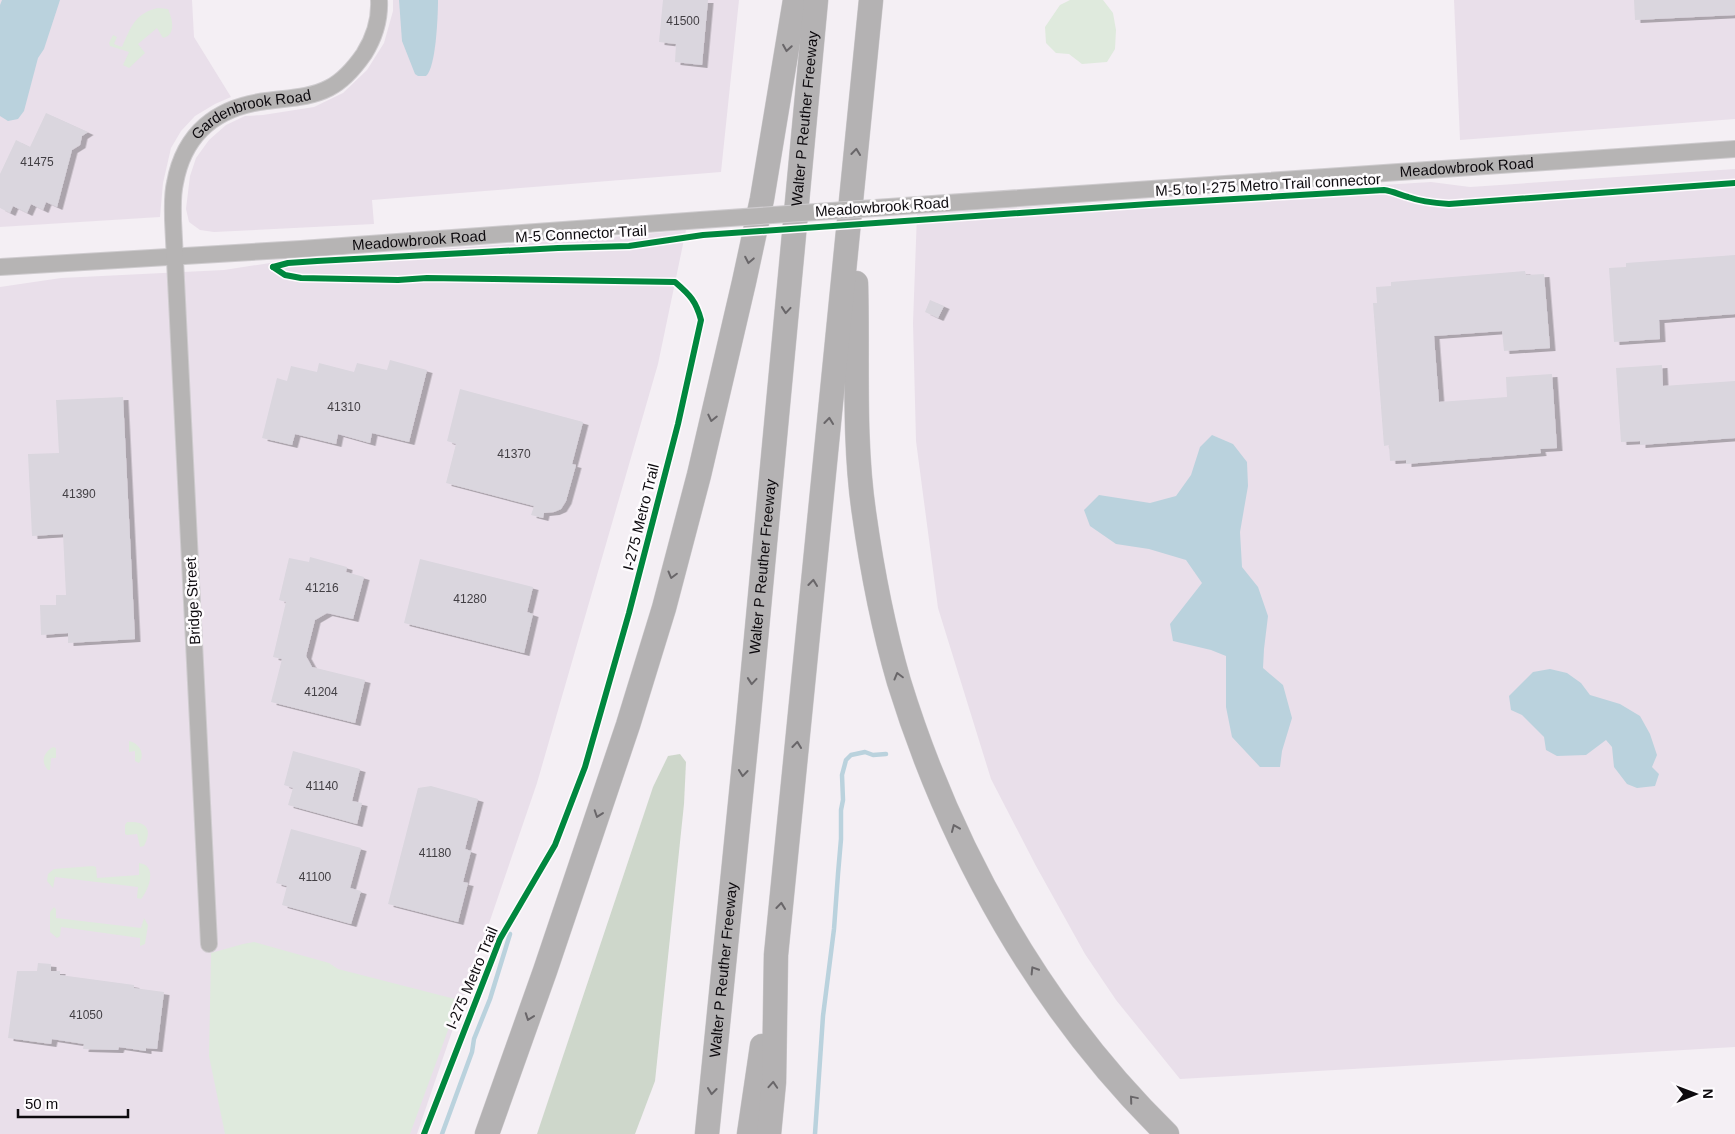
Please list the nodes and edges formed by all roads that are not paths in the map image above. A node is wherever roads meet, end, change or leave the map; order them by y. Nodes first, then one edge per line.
1 (380, 0) edge
2 (795, 0) edge
3 (816, 0) edge
4 (871, 0) edge
5 (1735, 148) edge
6 (851, 200) junction
7 (175, 257) junction
8 (0, 267) edge
9 (209, 944) dead end
10 (776, 955) junction
11 (488, 1134) edge
12 (707, 1134) edge
13 (749, 1134) edge
14 (770, 1134) edge
15 (1167, 1134) edge

1 - 7 street, Gardenbrook Road
2 -> 11 highway
3 -> 12 highway, Walter P Reuther Freeway
6 -> 4 highway
5 - 7 street, Meadowbrook Road, bridge
10 -> 6 highway
15 -> 6 highway
7 - 8 street, Meadowbrook Road
7 - 9 street, Bridge Street
10 - 13 highway
14 -> 10 highway

